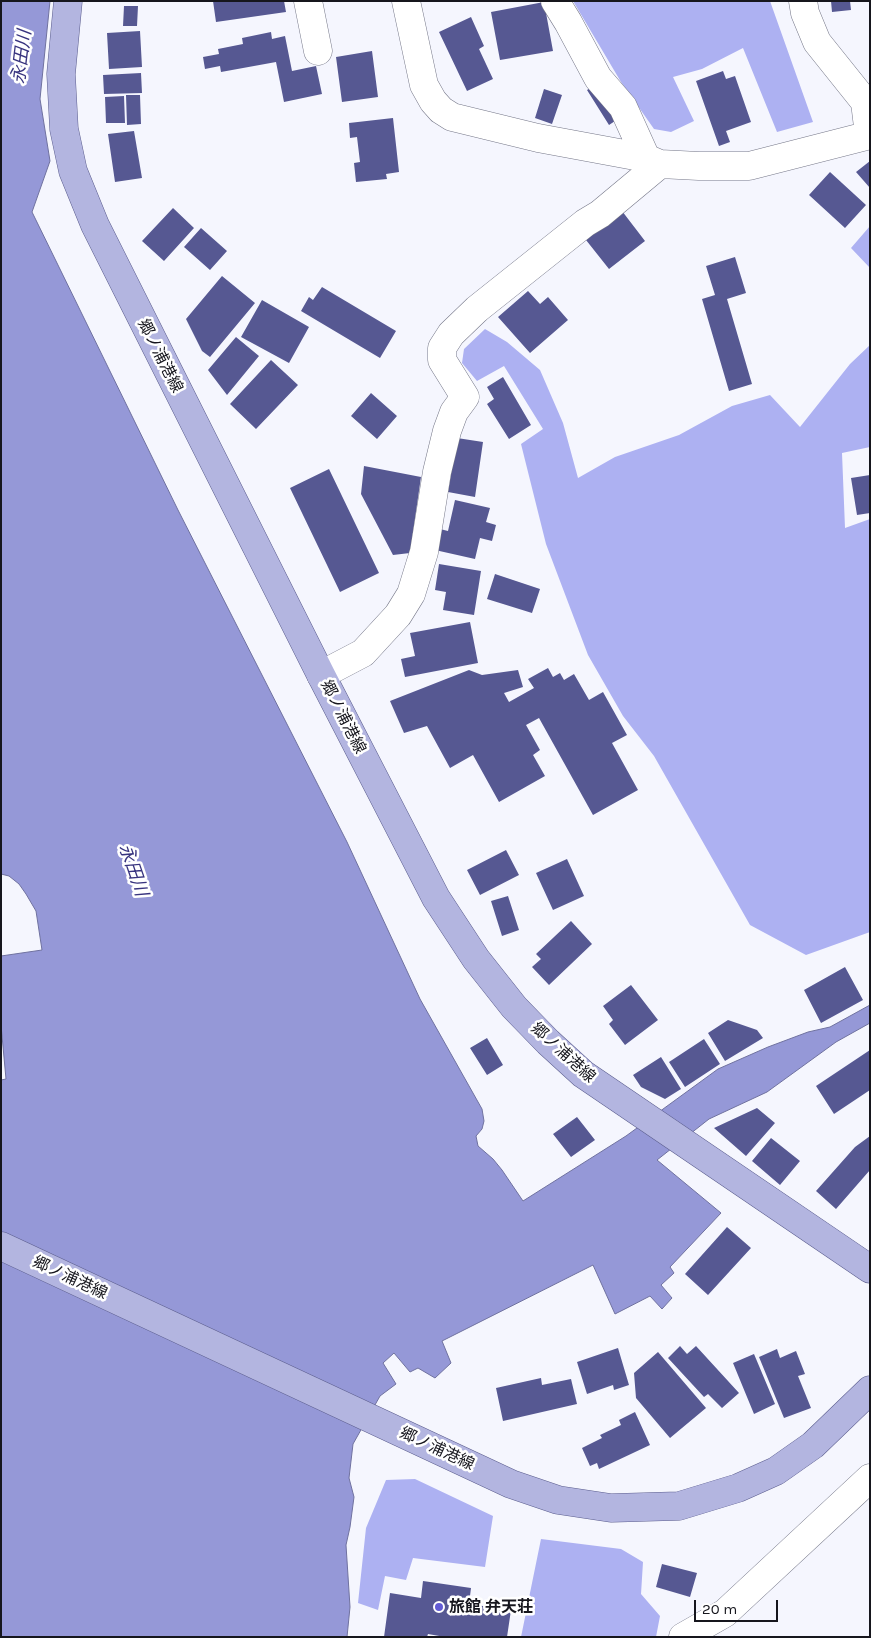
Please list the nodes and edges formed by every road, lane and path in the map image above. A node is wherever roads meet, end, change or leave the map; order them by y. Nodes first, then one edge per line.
1 (68, 1) edge
2 (308, 1) edge
3 (406, 1) edge
4 (555, 1) edge
5 (803, 1) edge
6 (318, 51) dead end
7 (869, 135) edge
8 (653, 161) junction
9 (321, 675) junction
10 (1, 1246) edge
11 (870, 1269) edge
12 (870, 1390) edge
13 (870, 1478) edge
14 (683, 1637) edge

1 - 9 main road, 郷ノ浦港線
2 - 6 street
3 - 8 street
4 - 8 street
5 - 7 street
7 - 8 street
8 - 9 street
9 - 11 main road, 郷ノ浦港線
10 - 12 main road, 郷ノ浦港線
13 - 14 street

